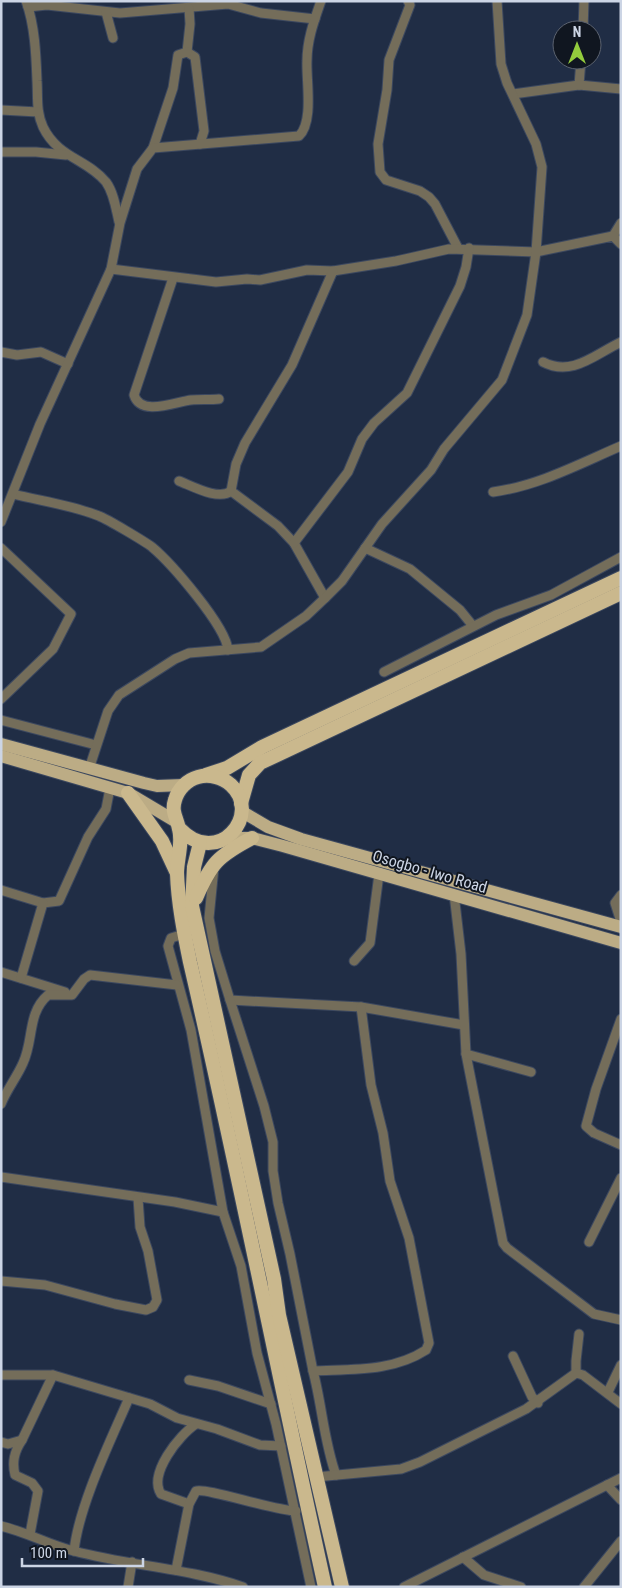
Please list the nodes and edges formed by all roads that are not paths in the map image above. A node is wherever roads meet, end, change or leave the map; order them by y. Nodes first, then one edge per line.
1 (321, 1) edge
2 (408, 1) edge
3 (497, 1) edge
4 (584, 1) edge
5 (27, 4) edge
6 (189, 8) junction
7 (106, 12) junction
8 (315, 19) junction
9 (583, 20) edge
10 (113, 38) dead end
11 (186, 52) junction
12 (580, 70) edge
13 (579, 85) junction
14 (621, 88) edge
15 (512, 94) junction
16 (1, 110) edge
17 (38, 112) junction
18 (200, 144) junction
19 (154, 148) junction
20 (1, 152) edge
21 (66, 156) junction
22 (120, 223) junction
23 (621, 223) edge
24 (613, 236) junction
25 (621, 244) edge
26 (458, 248) junction
27 (469, 248) junction
28 (536, 252) junction
29 (111, 269) junction
30 (333, 271) junction
31 (173, 278) junction
32 (621, 342) edge
33 (1, 352) edge
34 (543, 362) dead end
35 (68, 364) junction
36 (219, 399) dead end
37 (621, 446) edge
38 (179, 481) dead end
39 (231, 491) junction
40 (493, 492) dead end
41 (13, 494) junction
42 (1, 522) edge
43 (294, 543) junction
44 (368, 544) junction
45 (1, 548) edge
46 (621, 557) edge
47 (621, 578) edge
48 (621, 593) edge
49 (325, 598) junction
50 (473, 626) junction
51 (228, 650) junction
52 (384, 672) dead end
53 (1, 699) edge
54 (1, 720) edge
55 (1, 744) edge
56 (96, 744) junction
57 (1, 756) edge
58 (89, 769) junction
59 (200, 776) junction
60 (184, 785) junction
61 (110, 788) junction
62 (128, 793) junction
63 (241, 807) junction
64 (177, 825) junction
65 (229, 838) junction
66 (252, 838) junction
67 (200, 842) junction
68 (215, 862) junction
69 (177, 873) junction
70 (379, 874) junction
71 (1, 890) edge
72 (454, 894) junction
73 (621, 895) edge
74 (43, 903) junction
75 (192, 906) junction
76 (621, 922) edge
77 (621, 926) edge
78 (184, 934) junction
79 (621, 942) edge
80 (354, 961) dead end
81 (1, 972) edge
82 (21, 978) junction
83 (178, 985) junction
84 (72, 995) junction
85 (230, 1000) junction
86 (362, 1007) junction
87 (621, 1019) edge
88 (464, 1025) junction
89 (466, 1054) junction
90 (531, 1072) dead end
91 (1, 1104) edge
92 (621, 1146) edge
93 (234, 1153) junction
94 (214, 1158) junction
95 (1, 1177) edge
96 (621, 1178) edge
97 (617, 1197) edge
98 (138, 1198) junction
99 (223, 1212) junction
100 (589, 1242) dead end
101 (274, 1279) junction
102 (1, 1281) edge
103 (260, 1284) junction
104 (621, 1320) edge
105 (579, 1334) dead end
106 (513, 1356) dead end
107 (621, 1365) edge
108 (313, 1371) junction
109 (576, 1373) junction
110 (1, 1375) edge
111 (53, 1375) junction
112 (189, 1380) dead end
113 (608, 1392) junction
114 (129, 1398) junction
115 (538, 1403) junction
116 (271, 1404) junction
117 (621, 1404) edge
118 (196, 1424) junction
119 (283, 1424) junction
120 (22, 1440) junction
121 (1, 1442) edge
122 (281, 1446) junction
123 (336, 1475) junction
124 (316, 1477) junction
125 (621, 1478) edge
126 (607, 1485) junction
127 (621, 1500) edge
128 (189, 1504) junction
129 (296, 1511) junction
130 (1, 1526) edge
131 (30, 1534) junction
132 (621, 1542) edge
133 (74, 1551) junction
134 (463, 1557) junction
135 (132, 1562) junction
136 (176, 1570) junction
137 (238, 1586) edge
138 (128, 1587) edge
139 (311, 1587) edge
140 (325, 1587) edge
141 (342, 1587) edge
142 (404, 1587) edge
143 (521, 1587) edge
144 (584, 1587) edge

1 - 8 street
2 - 26 street
3 - 15 street
4 - 9 street
5 - 7 street
5 - 17 street
6 - 7 street
6 - 8 street
6 - 11 street
7 - 10 street
8 - 18 street
11 - 18 street
11 - 19 street
12 - 13 street
13 - 14 street
13 - 15 street
15 - 28 street
16 - 17 street
17 - 21 street
18 - 19 street
19 - 22 street
20 - 21 street
21 - 22 street
22 - 29 street
23 - 24 street
24 - 25 street
24 - 28 street
26 - 27 street
26 - 30 street
27 - 28 street
27 - 43 street
28 - 44 street
29 - 31 street
29 - 35 street
30 - 31 street
30 - 39 street
31 - 36 street
32 - 34 street
33 - 35 street
35 - 41 street
37 - 40 street
38 - 39 street
39 - 43 street
41 - 42 street
41 - 51 street
43 - 49 street
44 - 49 street
44 - 50 street
45 - 53 street
46 - 50 street
47 - 59 highway
48 - 63 highway
49 - 51 street
50 - 52 street
51 - 56 street
54 - 56 street
55 - 58 main road
56 - 58 street
57 - 61 main road
58 - 60 main road
59 - 60 highway
59 - 63 highway
60 - 64 highway
61 - 62 main road
61 - 74 street
62 - 64 main road
62 - 69 highway
63 - 65 highway
63 - 77 main road, Osogbo - Iwo Road
64 - 67 highway
64 - 69 highway
65 - 66 main road, Osogbo - Iwo Road
65 - 67 highway
66 - 68 highway
66 - 70 main road, Osogbo - Iwo Road
67 - 75 highway
68 - 75 highway
68 - 85 street
69 - 78 highway
70 - 72 main road, Osogbo - Iwo Road
70 - 80 street
71 - 74 street
72 - 79 main road, Osogbo - Iwo Road
72 - 88 street
73 - 76 street
74 - 82 street
75 - 101 highway
78 - 83 street
78 - 93 highway
81 - 82 street
82 - 84 street
83 - 84 street
83 - 94 street
84 - 91 street
85 - 86 street
85 - 108 street
86 - 88 street
86 - 108 street
87 - 92 street
88 - 89 street
89 - 90 street
89 - 104 street
93 - 94 street
93 - 103 highway
94 - 99 street
95 - 98 street
96 - 97 street
97 - 100 street
98 - 99 street
98 - 102 street
99 - 116 street
101 - 103 highway
101 - 124 highway
103 - 119 highway
105 - 109 street
106 - 115 street
107 - 113 street
108 - 123 street
109 - 113 street
109 - 115 street
110 - 111 street
111 - 114 street
111 - 120 street
112 - 116 street
113 - 117 street
114 - 118 street
114 - 133 street
115 - 123 street
116 - 119 street
118 - 122 street
118 - 128 street
119 - 122 street
119 - 140 highway
120 - 121 street
120 - 131 street
122 - 129 street
123 - 124 street
124 - 141 highway
125 - 126 street
126 - 127 street
126 - 134 street
128 - 129 street
128 - 136 street
129 - 139 street
130 - 131 street
131 - 133 street
132 - 144 street
133 - 135 street
134 - 142 street
134 - 143 street
135 - 136 street
135 - 138 street
136 - 137 street

